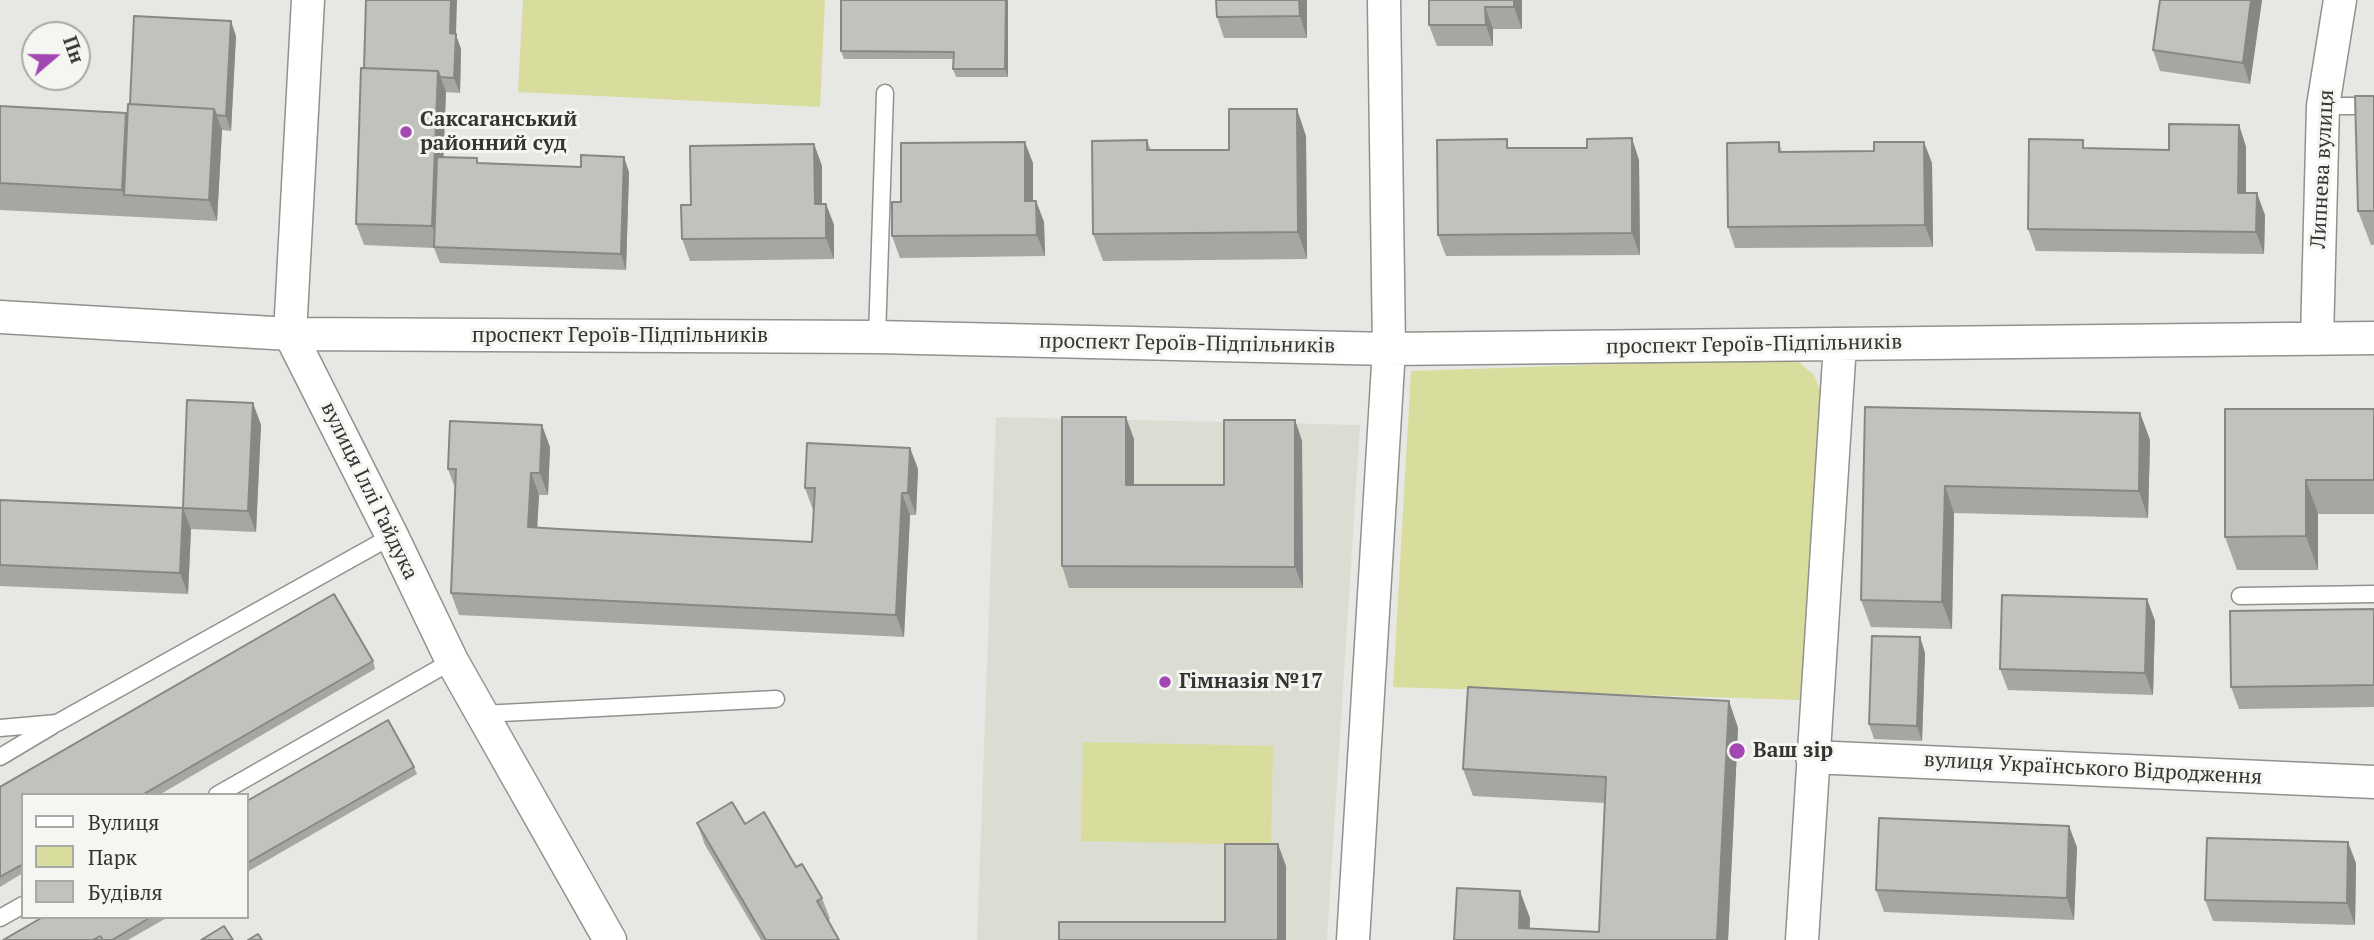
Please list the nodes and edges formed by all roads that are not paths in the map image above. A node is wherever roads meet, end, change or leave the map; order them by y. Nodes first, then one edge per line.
1 (308, 0) edge
2 (1384, 0) edge
3 (2340, 0) edge
4 (886, 93) dead end
5 (2323, 106) junction
6 (2374, 106) edge
7 (0, 317) edge
8 (290, 334) junction
9 (877, 337) junction
10 (2374, 338) edge
11 (2317, 339) junction
12 (1840, 344) junction
13 (1390, 349) junction
14 (392, 536) junction
15 (2374, 594) edge
16 (2239, 596) dead end
17 (452, 661) junction
18 (776, 699) dead end
19 (482, 714) junction
20 (57, 723) junction
21 (0, 728) edge
22 (0, 757) edge
23 (1812, 757) junction
24 (2374, 782) edge
25 (221, 793) edge
26 (21, 906) edge
27 (0, 918) edge
28 (610, 940) edge
29 (1353, 940) edge
30 (1802, 940) edge

1 - 8 street, вулиця Іллі Гайдука
2 - 13 street
3 - 5 street, Липнева вулиця
4 - 9 lane
5 - 6 lane
5 - 11 street, Липнева вулиця
7 - 8 street, проспект Героїв-Підпільників
8 - 9 street, проспект Героїв-Підпільників
8 - 14 street, вулиця Іллі Гайдука
9 - 13 street, проспект Героїв-Підпільників
10 - 11 street, проспект Героїв-Підпільників
11 - 12 street, проспект Героїв-Підпільників
12 - 13 street, проспект Героїв-Підпільників
12 - 23 street
13 - 29 street
14 - 17 street, вулиця Іллі Гайдука
14 - 20 lane
15 - 16 lane
17 - 19 street, вулиця Іллі Гайдука
17 - 25 lane
18 - 19 lane
19 - 28 street, вулиця Іллі Гайдука
20 - 21 lane
20 - 22 lane
23 - 24 street, вулиця Українського Відродження
23 - 30 street
26 - 27 lane

